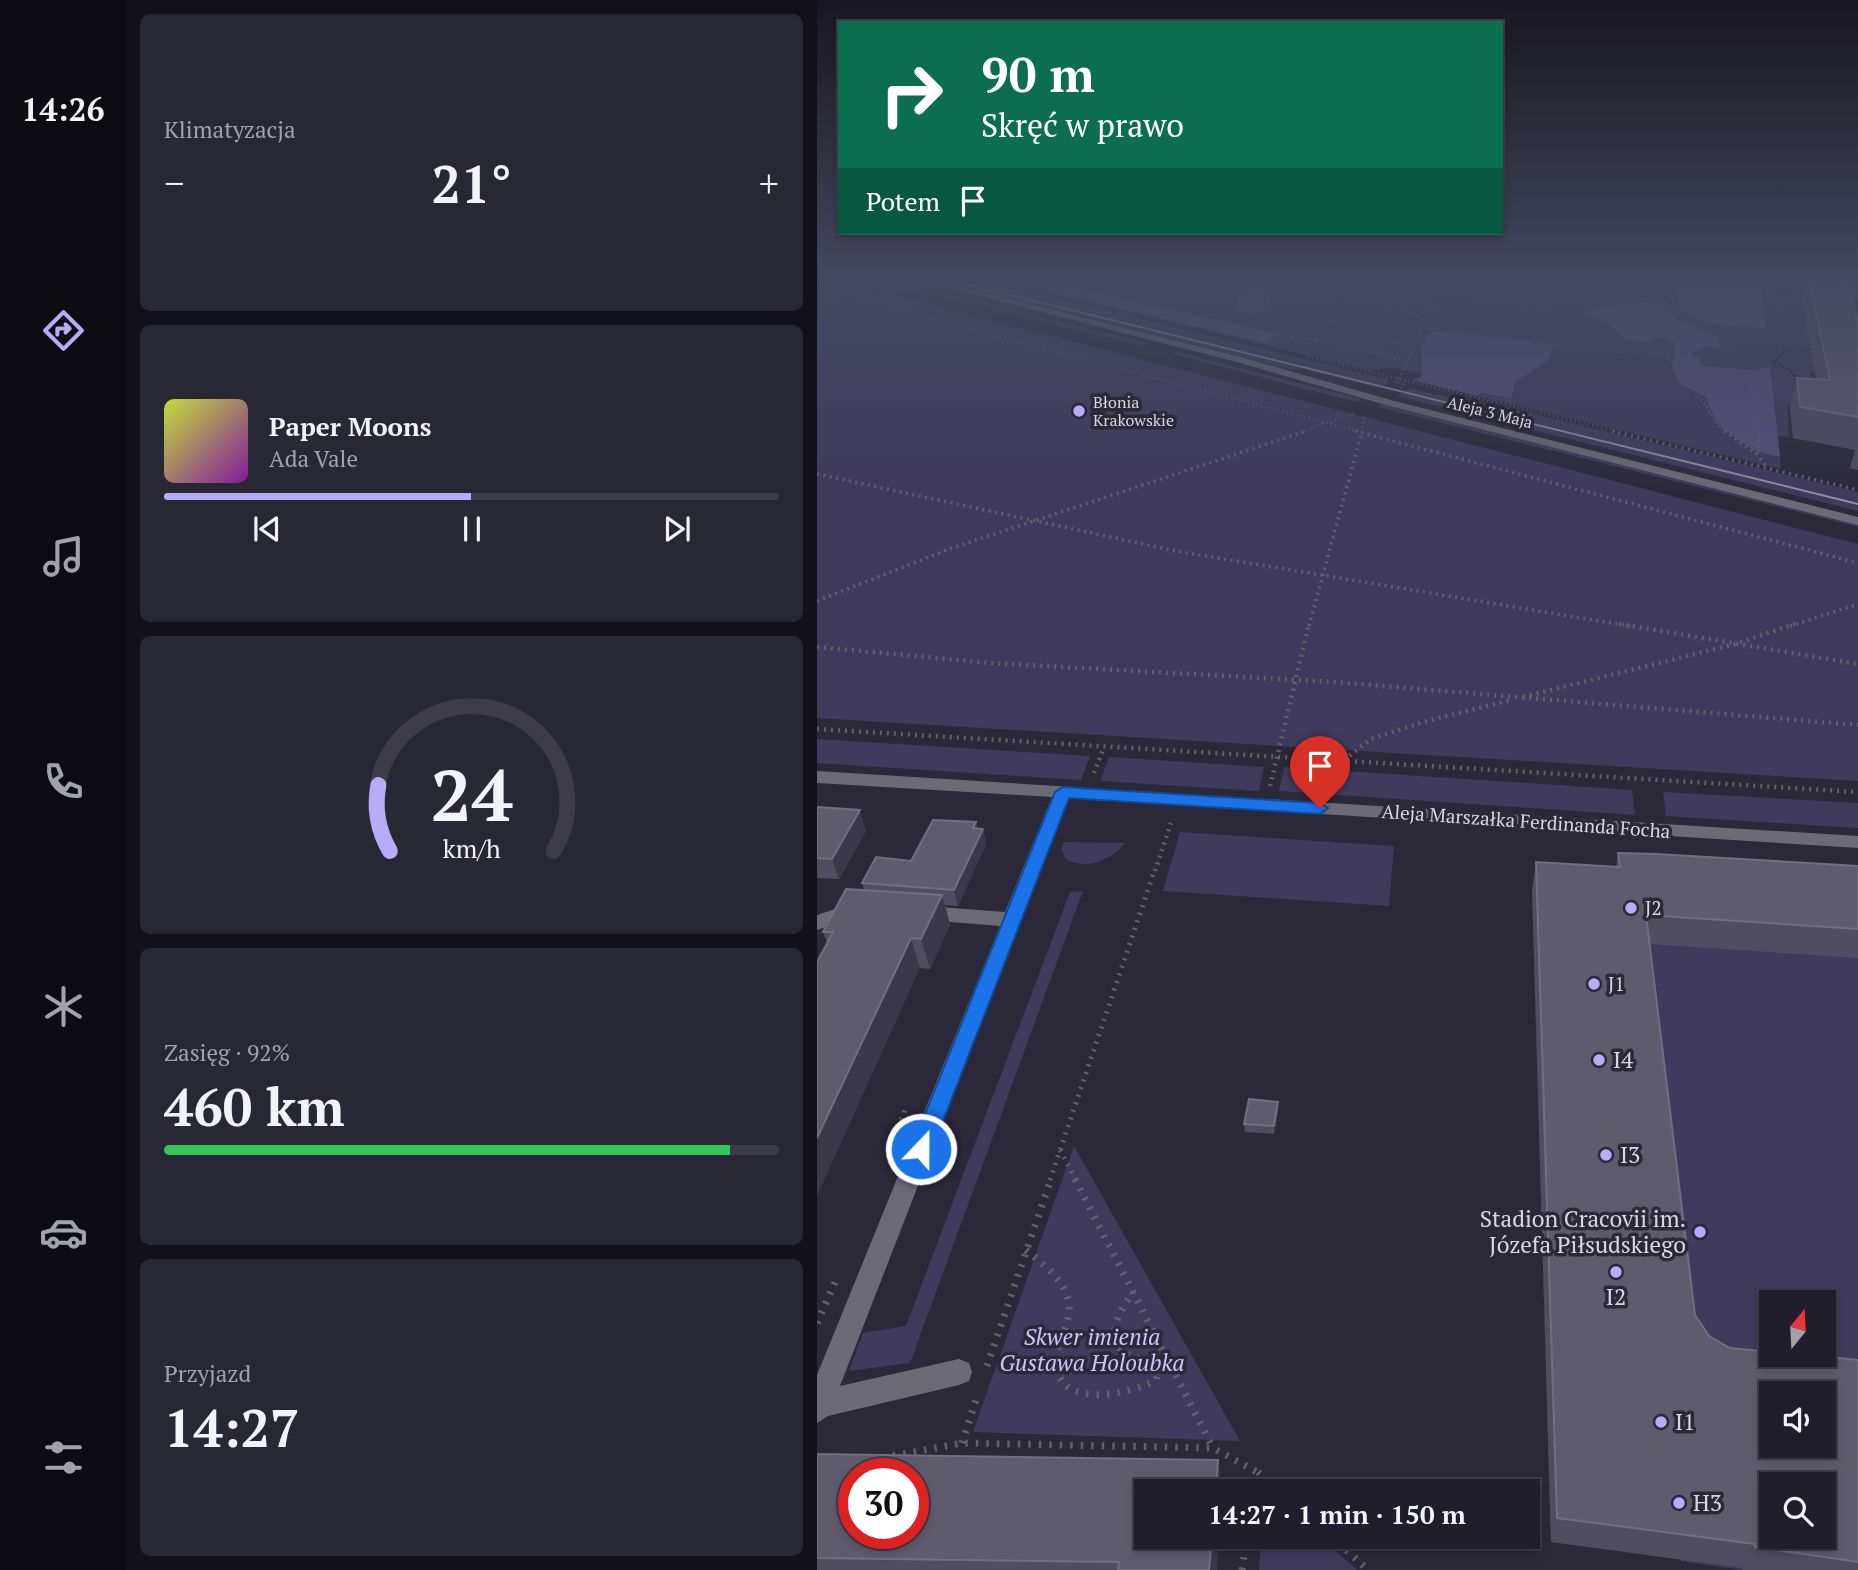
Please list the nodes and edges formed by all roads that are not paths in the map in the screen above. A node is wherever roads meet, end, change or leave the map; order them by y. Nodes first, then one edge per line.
1 (1206, 351) edge
2 (1858, 521) edge
3 (817, 777) edge
4 (1063, 792) junction
5 (1858, 842) edge
6 (874, 909) edge
7 (900, 911) edge
8 (1013, 920) junction
9 (817, 923) edge
10 (971, 1375) road end
11 (818, 1407) edge

1 - 2 street, Aleja 3 Maja
3 - 4 street, Aleja Marszałka Ferdinanda Focha
4 - 5 street, Aleja Marszałka Ferdinanda Focha
4 - 8 street
6 - 9 street
7 - 8 street
8 - 11 street
10 - 11 street

